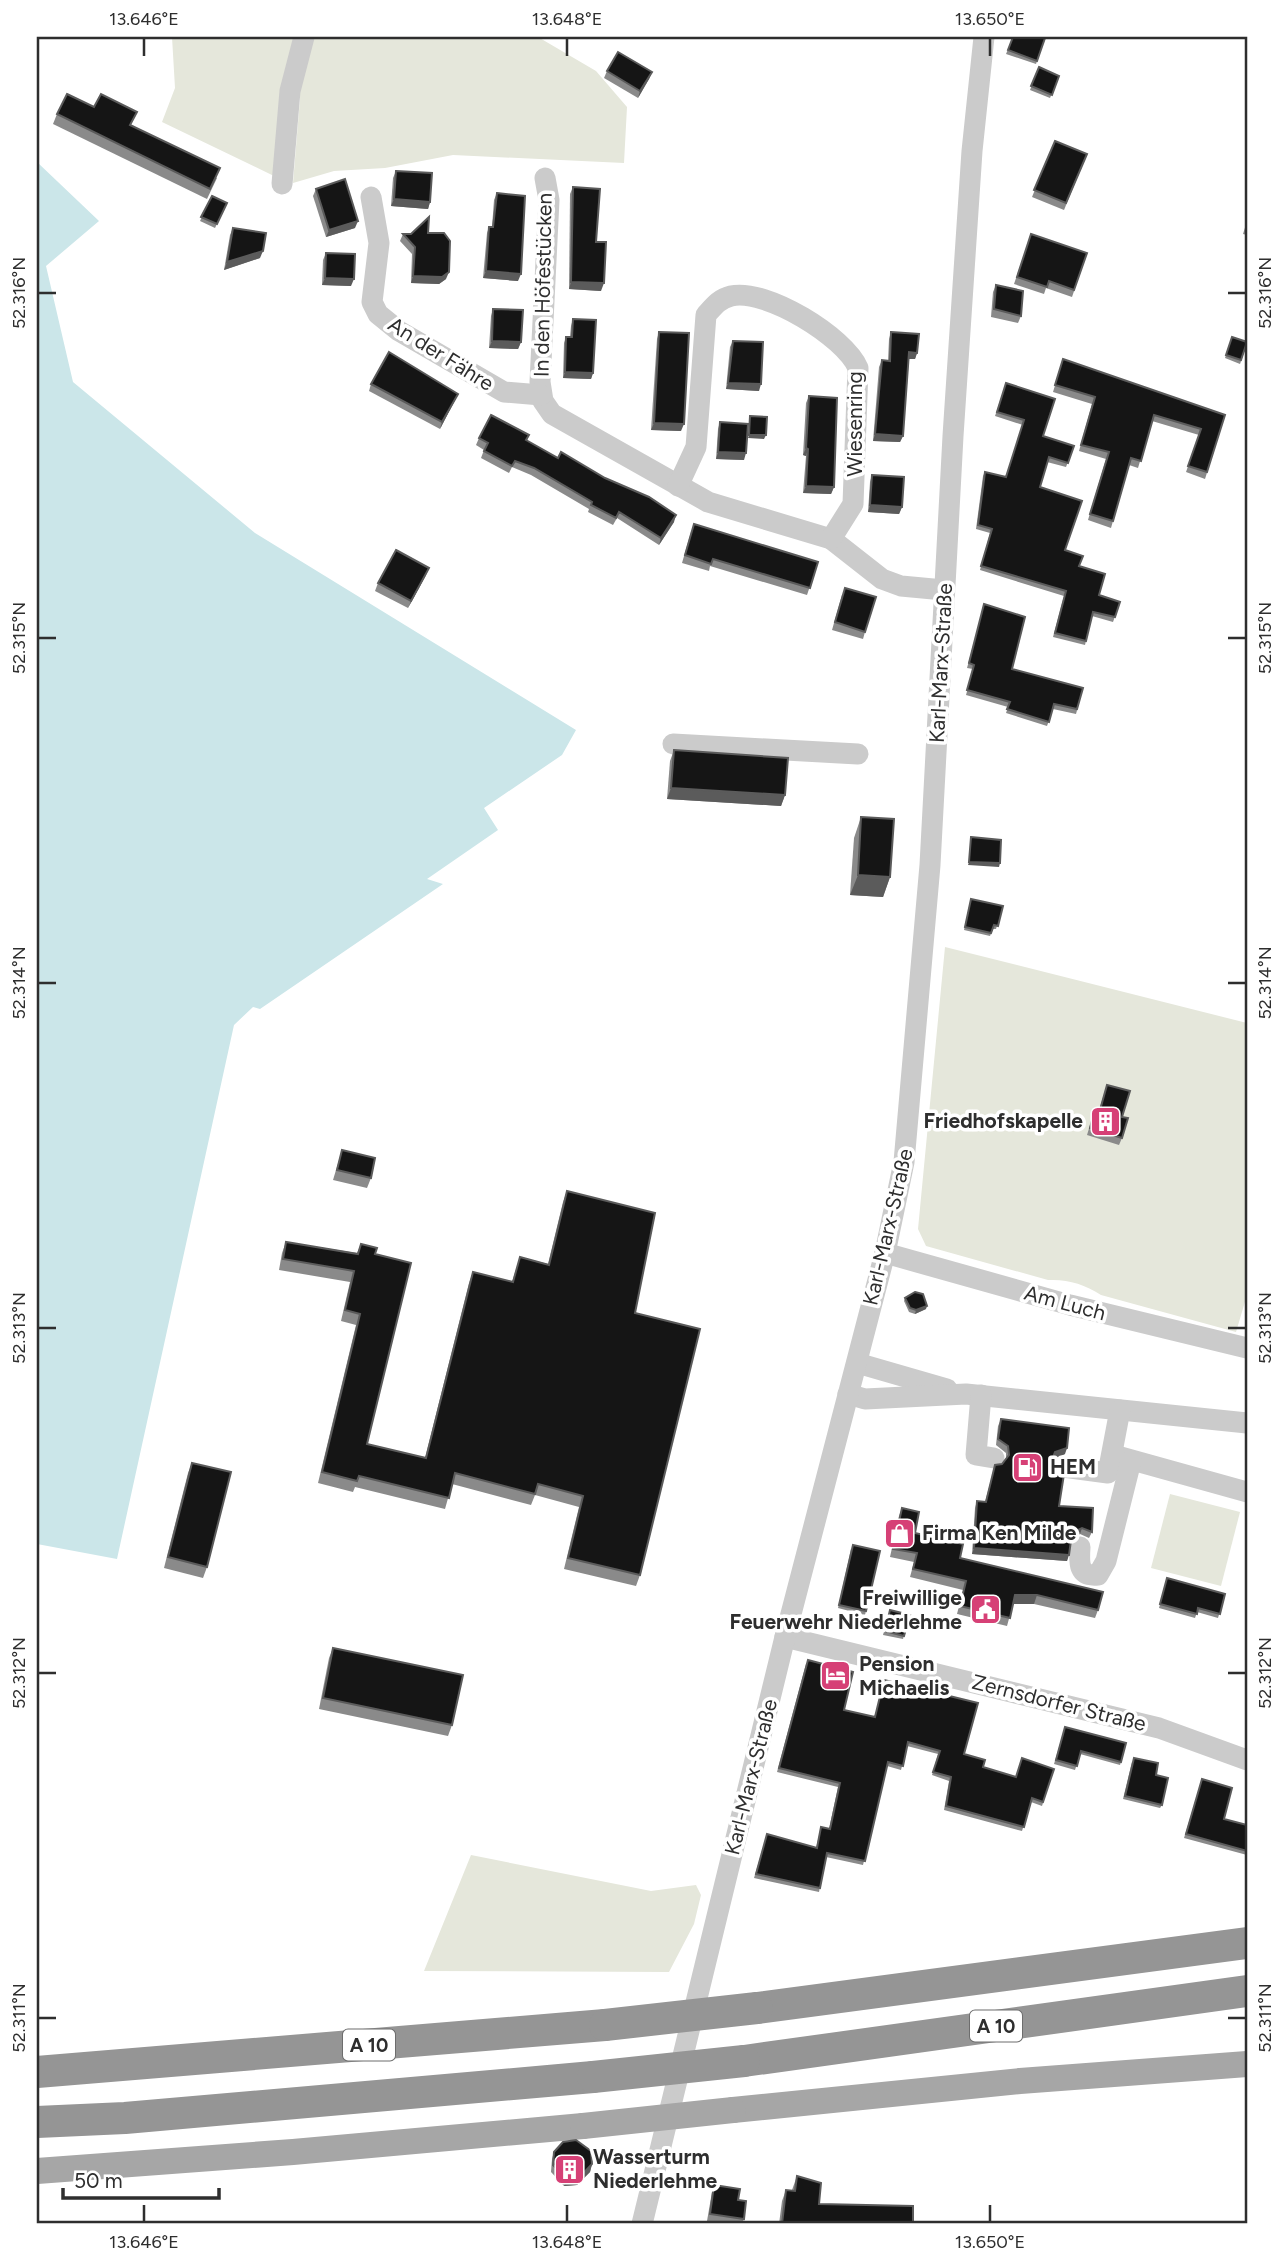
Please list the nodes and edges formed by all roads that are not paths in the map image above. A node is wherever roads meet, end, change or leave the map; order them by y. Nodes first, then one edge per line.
1 (304, 37) edge
2 (984, 37) edge
3 (545, 178) dead end
4 (282, 184) dead end
5 (371, 197) dead end
6 (541, 395) junction
7 (678, 486) junction
8 (831, 540) junction
9 (944, 590) junction
10 (673, 744) dead end
11 (858, 754) dead end
12 (885, 1252) junction
13 (1247, 1348) edge
14 (857, 1363) junction
15 (848, 1394) junction
16 (974, 1395) junction
17 (1120, 1410) junction
18 (1247, 1423) edge
19 (994, 1458) dead end
20 (1122, 1458) junction
21 (1063, 1467) dead end
22 (1247, 1492) edge
23 (1080, 1547) dead end
24 (785, 1637) junction
25 (1247, 1760) edge
26 (1247, 1943) edge
27 (1247, 1991) edge
28 (1247, 2064) edge
29 (37, 2072) edge
30 (37, 2122) edge
31 (37, 2171) edge
32 (642, 2224) edge

1 - 4 street
2 - 9 street, Karl-Marx-Straße
3 - 6 street, In den Höfestücken
5 - 6 street, An der Fähre
6 - 7 street, In den Höfestücken
7 - 8 street, In den Höfestücken
7 - 8 street, Wiesenring
8 - 9 street, In den Höfestücken
9 - 12 street, Karl-Marx-Straße
10 - 11 street
12 - 13 street, Am Luch
12 - 14 street, Karl-Marx-Straße
14 - 15 street, Karl-Marx-Straße
14 - 16 street
15 - 16 street
15 - 24 street, Karl-Marx-Straße
16 - 17 street
16 - 19 street
17 - 18 street
17 - 20 street
20 - 21 street
20 - 22 street
20 - 23 street
24 - 25 street, Zernsdorfer Straße
24 - 32 street, Karl-Marx-Straße
26 - 29 highway, A 10, bridge
27 - 30 highway, A 10, bridge
28 - 31 main road, bridge

